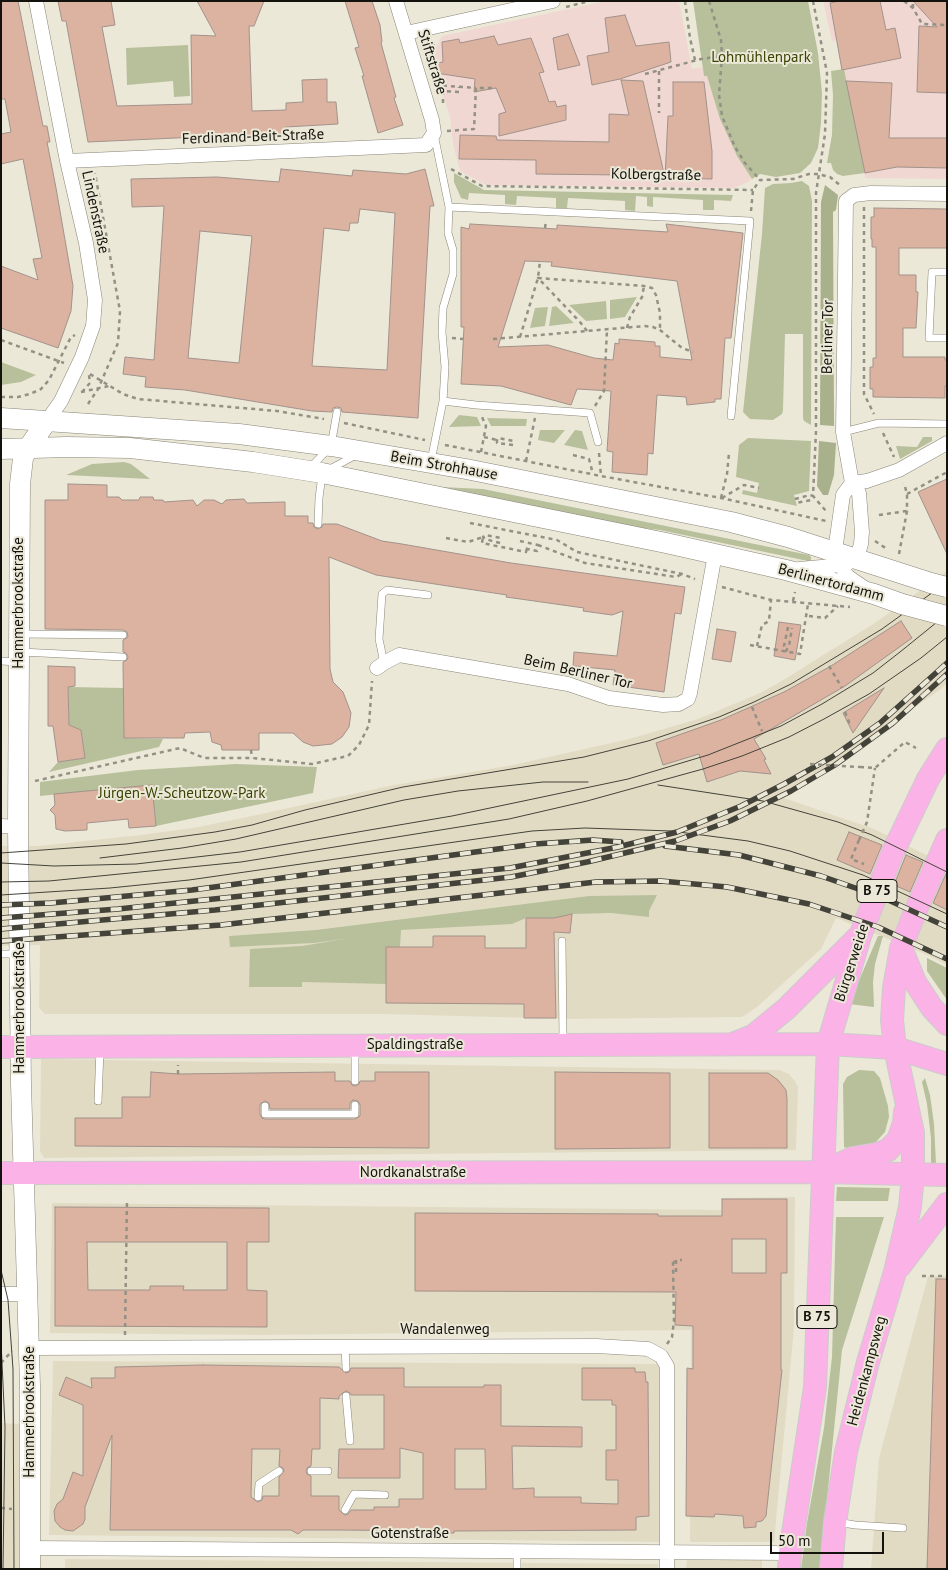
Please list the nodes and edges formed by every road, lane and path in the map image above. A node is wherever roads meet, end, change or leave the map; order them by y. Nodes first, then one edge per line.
1 (36, 1) edge
2 (396, 1) edge
3 (553, 1) edge
4 (685, 1) edge
5 (710, 1) edge
6 (813, 1) edge
7 (904, 1) edge
8 (913, 1) edge
9 (913, 8) junction
10 (947, 25) edge
11 (406, 33) junction
12 (722, 56) junction
13 (695, 60) junction
14 (658, 71) junction
15 (645, 74) dead end
16 (433, 84) dead end
17 (459, 87) junction
18 (476, 88) junction
19 (496, 88) dead end
20 (442, 107) dead end
21 (659, 113) dead end
22 (440, 132) junction
23 (67, 161) junction
24 (451, 169) dead end
25 (818, 174) junction
26 (760, 180) junction
27 (753, 190) junction
28 (947, 194) edge
29 (855, 195) junction
30 (449, 208) junction
31 (750, 221) junction
32 (540, 261) dead end
33 (947, 272) edge
34 (538, 278) junction
35 (644, 286) junction
36 (627, 328) junction
37 (607, 330) junction
38 (660, 330) junction
39 (586, 331) junction
40 (520, 337) junction
41 (947, 338) edge
42 (493, 339) dead end
43 (1, 340) edge
44 (693, 352) dead end
45 (82, 392) joint
46 (1, 397) edge
47 (443, 401) junction
48 (476, 405) junction
49 (536, 409) junction
50 (338, 412) dead end
51 (590, 413) junction
52 (731, 416) dead end
53 (1, 418) edge
54 (47, 421) junction
55 (879, 423) junction
56 (947, 424) edge
57 (843, 432) junction
58 (484, 436) junction
59 (498, 439) junction
60 (514, 441) dead end
61 (598, 442) joint
62 (947, 443) edge
63 (331, 446) junction
64 (513, 446) dead end
65 (28, 448) junction
66 (1, 449) edge
67 (363, 452) junction
68 (481, 452) dead end
69 (728, 453) dead end
70 (573, 456) dead end
71 (526, 461) dead end
72 (431, 463) junction
73 (899, 470) junction
74 (315, 472) junction
75 (947, 472) edge
76 (593, 474) dead end
77 (601, 476) dead end
78 (852, 483) junction
79 (759, 488) dead end
80 (908, 494) junction
81 (812, 498) junction
82 (795, 499) dead end
83 (796, 503) dead end
84 (907, 511) junction
85 (879, 514) dead end
86 (470, 522) dead end
87 (318, 524) dead end
88 (446, 538) dead end
89 (484, 538) junction
90 (501, 538) dead end
91 (520, 541) dead end
92 (500, 542) dead end
93 (538, 545) junction
94 (714, 554) junction
95 (899, 556) dead end
96 (843, 558) junction
97 (786, 570) junction
98 (709, 584) junction
99 (939, 585) edge
100 (796, 592) dead end
101 (874, 594) junction
102 (428, 595) dead end
103 (771, 600) junction
104 (793, 601) junction
105 (808, 604) junction
106 (838, 605) junction
107 (855, 608) dead end
108 (809, 616) dead end
109 (947, 616) edge
110 (788, 627) dead end
111 (792, 628) dead end
112 (123, 635) dead end
113 (750, 645) dead end
114 (757, 646) junction
115 (786, 651) junction
116 (14, 652) edge
117 (123, 657) dead end
118 (381, 666) junction
119 (829, 666) dead end
120 (842, 688) dead end
121 (752, 707) dead end
122 (845, 712) dead end
123 (848, 722) dead end
124 (762, 731) dead end
125 (916, 748) dead end
126 (947, 749) edge
127 (252, 750) dead end
128 (252, 758) junction
129 (810, 764) dead end
130 (875, 768) junction
131 (18, 786) junction
132 (10, 827) edge
133 (947, 840) edge
134 (864, 864) dead end
135 (860, 936) junction
136 (562, 941) dead end
137 (901, 948) junction
138 (10, 954) edge
139 (947, 1024) edge
140 (564, 1044) junction
141 (828, 1044) junction
142 (354, 1045) junction
143 (728, 1045) junction
144 (100, 1046) junction
145 (11, 1047) edge
146 (895, 1048) junction
147 (947, 1064) edge
148 (355, 1081) dead end
149 (98, 1101) dead end
150 (906, 1102) junction
151 (355, 1105) dead end
152 (265, 1106) dead end
153 (824, 1172) junction
154 (12, 1173) edge
155 (913, 1175) junction
156 (947, 1176) edge
157 (127, 1199) dead end
158 (947, 1204) edge
159 (682, 1260) dead end
160 (895, 1272) junction
161 (922, 1276) dead end
162 (947, 1276) edge
163 (1, 1294) edge
164 (28, 1294) junction
165 (125, 1332) dead end
166 (345, 1347) junction
167 (29, 1348) junction
168 (660, 1356) junction
169 (346, 1368) dead end
170 (346, 1396) dead end
171 (350, 1441) dead end
172 (279, 1471) dead end
173 (311, 1471) dead end
174 (328, 1471) dead end
175 (385, 1494) dead end
176 (258, 1496) dead end
177 (345, 1510) dead end
178 (835, 1522) junction
179 (904, 1528) dead end
180 (30, 1548) junction
181 (517, 1551) junction
182 (667, 1552) junction
183 (790, 1561) edge
184 (30, 1569) edge
185 (517, 1569) edge
186 (667, 1569) edge
187 (831, 1569) edge

1 - 23 street, Lindenstraße
2 - 11 street, Stiftstraße
3 - 11 street
4 - 13 path
5 - 12 path
6 - 25 path
7 - 9 path
8 - 9 path
9 - 10 path
11 - 22 street, Stiftstraße
12 - 13 path
12 - 26 path
13 - 14 path
14 - 15 path
14 - 21 path
16 - 17 path
17 - 18 path
17 - 20 path
18 - 19 path
18 - 22 path
22 - 23 street, Ferdinand-Beit-Straße
22 - 30 lane
23 - 54 street, Lindenstraße
24 - 27 path, Kolbergstraße
25 - 26 path
25 - 29 path
25 - 81 path
26 - 27 path
27 - 31 path
28 - 29 street
29 - 55 path
29 - 57 street, Berliner Tor
30 - 31 lane
30 - 47 lane
31 - 52 lane
32 - 34 path
33 - 41 lane
34 - 35 path
34 - 39 path
34 - 40 path
35 - 36 path
35 - 38 path
36 - 37 path
36 - 38 path
37 - 39 path
37 - 51 path
38 - 44 path
39 - 40 path
40 - 42 path
43 - 46 path
45 - 45 path
47 - 48 lane
47 - 72 lane
48 - 49 lane
48 - 58 path
49 - 51 lane
49 - 71 path
50 - 63 lane
51 - 61 lane
53 - 54 main road, Beim Strohhause
54 - 63 main road, Beim Strohhause
54 - 65 main road, Hammerbrookstraße
55 - 56 lane
55 - 57 lane
55 - 73 path
57 - 78 street, Berliner Tor
58 - 59 path
58 - 68 path
59 - 60 path
59 - 64 path
61 - 77 path
62 - 73 street
63 - 67 main road, Beim Strohhause
63 - 74 lane
65 - 66 main road, Beim Strohhause
65 - 74 main road, Beim Strohhause
65 - 116 main road, Hammerbrookstraße
67 - 72 main road, Beim Strohhause
67 - 74 lane
69 - 79 path
70 - 76 path
72 - 96 main road, Beim Strohhause
73 - 78 street
73 - 80 path
74 - 87 lane
74 - 94 main road, Beim Strohhause
75 - 80 path
78 - 96 street
78 - 96 street, Berliner Tor
80 - 84 path
81 - 82 path
81 - 83 path
84 - 85 path
84 - 95 path
86 - 93 path
88 - 89 path
89 - 90 path
89 - 92 path
89 - 93 path
91 - 93 path
94 - 97 main road, Berlinertordamm
94 - 98 street, Beim Berliner Tor
96 - 97 street
96 - 99 main road, Berlinertordamm
96 - 101 street
97 - 101 main road, Berlinertordamm
98 - 103 path
98 - 118 street, Beim Berliner Tor
100 - 104 path
101 - 109 main road, Berlinertordamm, bridge
102 - 118 lane
103 - 104 path
103 - 114 path
104 - 105 path
105 - 106 path
105 - 115 path
106 - 107 path
106 - 108 path
110 - 115 path
111 - 115 path
112 - 116 lane
113 - 114 path
114 - 115 path
116 - 117 lane
116 - 131 main road, Hammerbrookstraße
118 - 128 path
119 - 120 path
121 - 124 path
122 - 123 path
125 - 130 path
126 - 135 main road, Bürgerweide / B 75
127 - 128 path
128 - 131 path
129 - 130 path, bridge
130 - 134 path, bridge
131 - 132 main road, Hammerbrookstraße
132 - 138 main road, Hammerbrookstraße
133 - 137 main road, B 75
135 - 141 main road, Bürgerweide / B 75
135 - 143 main road
136 - 140 lane
137 - 139 main road
137 - 146 main road, B 75
138 - 145 main road, Hammerbrookstraße
140 - 142 main road, Spaldingstraße
140 - 143 main road, Spaldingstraße
141 - 143 main road, Spaldingstraße
141 - 146 main road, Spaldingstraße
141 - 153 main road, B 75
142 - 144 main road, Spaldingstraße
142 - 148 lane
144 - 145 main road, Spaldingstraße
144 - 149 lane
145 - 154 main road, Hammerbrookstraße
146 - 147 main road, Spaldingstraße
146 - 150 main road, B 75
150 - 153 main road
150 - 155 main road, B 75
151 - 152 lane
153 - 154 main road, Nordkanalstraße
153 - 155 main road, Nordkanalstraße
153 - 183 main road, B 75
154 - 164 main road, Hammerbrookstraße
155 - 156 main road, Nordkanalstraße
155 - 160 main road, Heidenkampsweg / B 75
157 - 165 path
158 - 160 main road
159 - 168 path
160 - 178 main road, Heidenkampsweg / B 75
161 - 162 path
163 - 164 street
164 - 167 main road, Hammerbrookstraße
166 - 167 street, Wandalenweg
166 - 168 street, Wandalenweg
166 - 169 lane
167 - 180 main road, Hammerbrookstraße
168 - 182 street
170 - 171 lane
172 - 176 lane
173 - 174 lane
175 - 177 lane
178 - 179 lane
178 - 187 main road, Heidenkampsweg / B 75
180 - 181 street, Gotenstraße
180 - 184 main road, Hammerbrookstraße
181 - 182 street, Gotenstraße
181 - 185 lane
182 - 183 street, Gotenstraße
182 - 186 street

